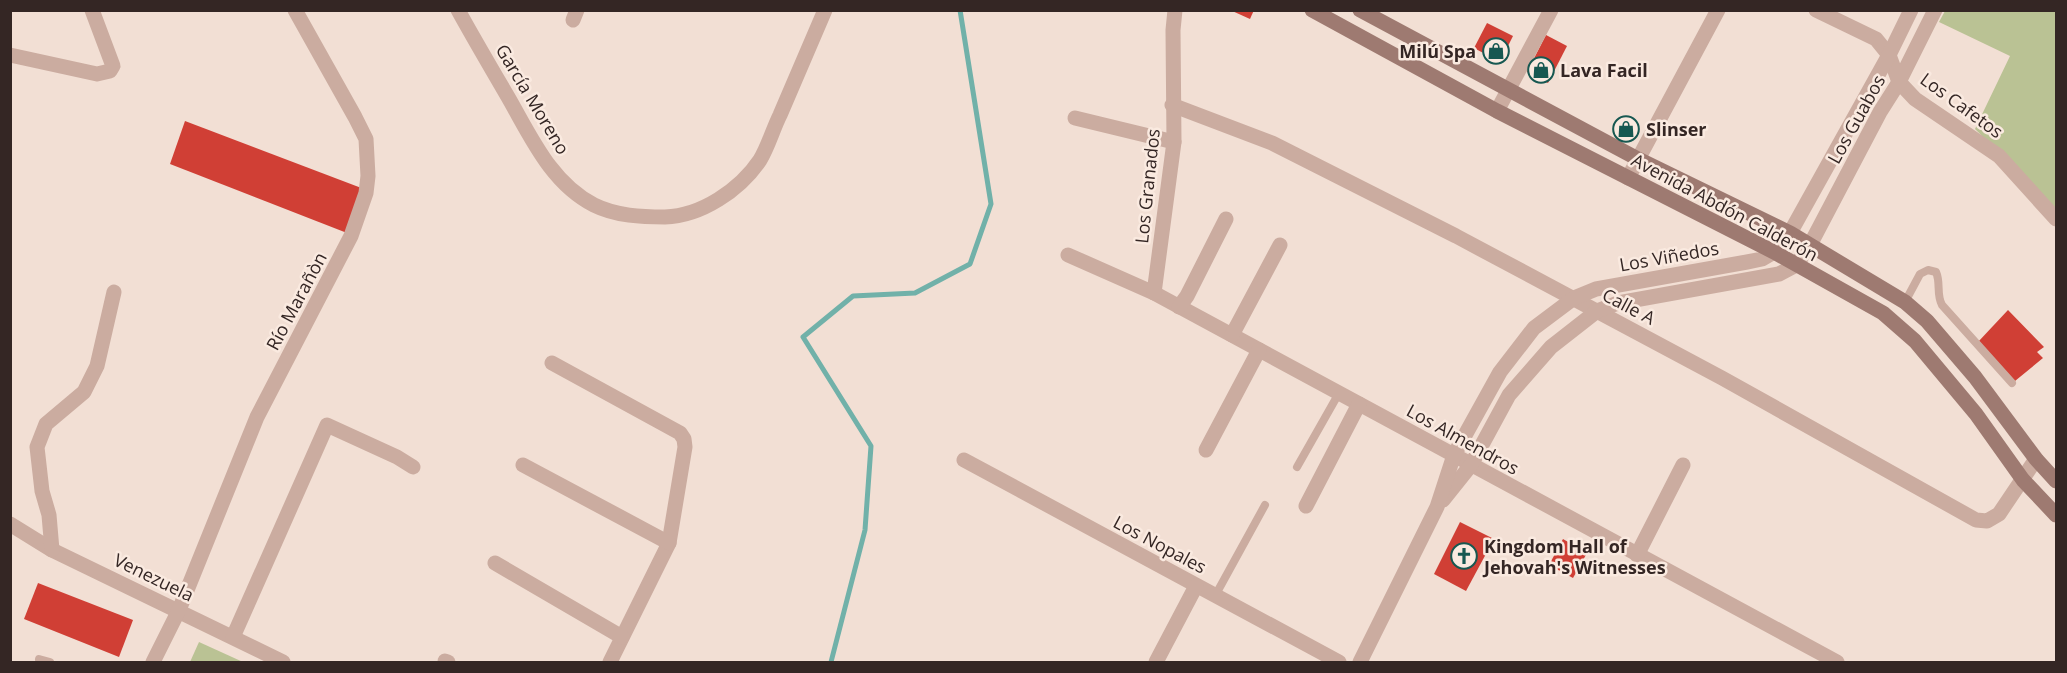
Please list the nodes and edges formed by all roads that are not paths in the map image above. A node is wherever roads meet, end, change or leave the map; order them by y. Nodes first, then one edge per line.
1 (92, 10) edge
2 (295, 10) edge
3 (458, 10) edge
4 (825, 10) edge
5 (1175, 10) edge
6 (1312, 10) edge
7 (1360, 10) edge
8 (1551, 10) edge
9 (1718, 10) edge
10 (1816, 10) edge
11 (1911, 10) edge
12 (1935, 10) edge
13 (10, 55) edge
14 (1889, 55) junction
15 (1899, 82) junction
16 (1509, 90) junction
17 (1173, 105) junction
18 (1497, 111) junction
19 (1075, 118) dead end
20 (1174, 142) junction
21 (1638, 159) junction
22 (1628, 178) junction
23 (1226, 219) dead end
24 (2056, 219) edge
25 (1790, 233) junction
26 (1280, 245) dead end
27 (1810, 245) junction
28 (1774, 252) junction
29 (1068, 255) dead end
30 (1796, 265) junction
31 (114, 292) dead end
32 (1154, 293) junction
33 (1574, 298) junction
34 (1905, 302) junction
35 (1179, 307) junction
36 (1597, 311) junction
37 (1232, 335) junction
38 (1259, 350) junction
39 (552, 363) dead end
40 (2012, 383) dead end
41 (1339, 393) junction
42 (1359, 404) junction
43 (1206, 450) dead end
44 (1454, 455) junction
45 (2036, 459) junction
46 (964, 460) dead end
47 (523, 465) dead end
48 (1471, 465) junction
49 (1683, 465) dead end
50 (413, 467) dead end
51 (1297, 467) dead end
52 (2023, 480) junction
53 (2056, 481) edge
54 (1265, 506) dead end
55 (1306, 506) dead end
56 (1437, 507) junction
57 (2056, 515) edge
58 (11, 524) edge
59 (669, 543) junction
60 (52, 550) junction
61 (1637, 555) junction
62 (495, 563) dead end
63 (1196, 586) junction
64 (1215, 596) junction
65 (179, 610) junction
66 (233, 637) junction
67 (622, 637) junction
68 (39, 659) dead end
69 (50, 663) edge
70 (153, 663) edge
71 (284, 663) edge
72 (610, 663) edge
73 (1156, 663) edge
74 (1339, 663) edge
75 (1359, 663) edge
76 (1837, 663) edge

1 - 13 street
2 - 65 street, Río Marañòn
3 - 4 street, García Moreno
5 - 17 street, Los Granados
6 - 18 main road, Avenida Abdón Calderón
7 - 16 main road, Avenida Abdón Calderón
8 - 16 street
9 - 21 street
10 - 14 street, Los Cafetos
11 - 14 street, Los Guabos
12 - 15 street, Los Guabos
14 - 15 street, Los Cafetos
14 - 25 street, Los Guabos
15 - 24 street, Los Cafetos
15 - 27 street, Los Guabos
16 - 18 street
16 - 21 main road, Avenida Abdón Calderón
17 - 20 street, Los Granados
17 - 33 street, Calle A
18 - 22 main road, Avenida Abdón Calderón
19 - 20 street
20 - 32 street, Los Granados
21 - 22 street
21 - 25 main road, Avenida Abdón Calderón
22 - 28 main road, Avenida Abdón Calderón
23 - 35 street
25 - 27 main road, Avenida Abdón Calderón
25 - 28 street, Los Guabos
26 - 37 street
27 - 30 street, Los Guabos
27 - 34 main road, Avenida Abdón Calderón
28 - 30 main road, Avenida Abdón Calderón
28 - 33 street, Los Viñedos
29 - 32 street, Los Almendros
30 - 36 street, Los Viñedos
30 - 52 main road, Avenida Abdón Calderón
31 - 60 street
32 - 35 street, Los Almendros
33 - 36 street, Calle A
33 - 44 street, Los Viñedos
34 - 40 lane
34 - 45 main road, Avenida Abdón Calderón
35 - 37 street, Los Almendros
36 - 48 street, Los Viñedos
36 - 52 street, Calle A
37 - 38 street, Los Almendros
38 - 41 street, Los Almendros
38 - 43 street
39 - 59 street
41 - 42 street, Los Almendros
41 - 51 lane
42 - 44 street, Los Almendros
42 - 55 street
44 - 48 street, Los Almendros
44 - 56 street, Los Viñedos
45 - 52 street, Calle A
45 - 53 main road, Avenida Abdón Calderón
46 - 63 street, Los Nopales
47 - 59 street
48 - 56 street, Los Viñedos
48 - 61 street, Los Almendros
49 - 61 street
50 - 66 street
52 - 57 main road, Avenida Abdón Calderón
54 - 64 lane
56 - 75 street, Los Viñedos
58 - 60 street, Venezuela
59 - 67 street
60 - 65 street, Venezuela
61 - 76 street, Los Almendros
62 - 67 street
63 - 64 street, Los Nopales
63 - 73 street
64 - 74 street, Los Nopales
65 - 66 street, Venezuela
65 - 70 street, Río Marañòn
66 - 71 street, Venezuela
67 - 72 street
68 - 69 lane

